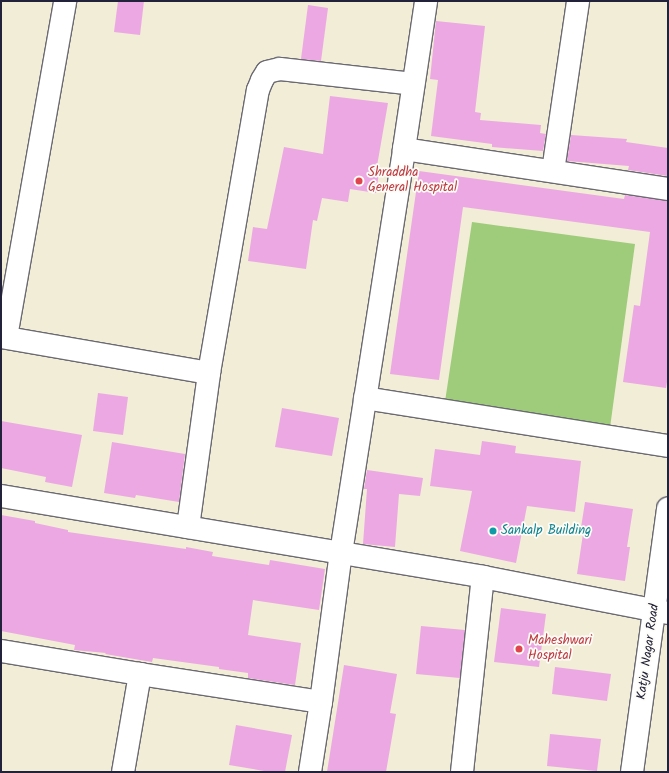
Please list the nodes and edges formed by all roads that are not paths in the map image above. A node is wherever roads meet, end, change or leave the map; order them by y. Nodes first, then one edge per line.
1 (66, 1) edge
2 (426, 1) edge
3 (578, 1) edge
4 (413, 84) junction
5 (404, 149) junction
6 (553, 170) junction
7 (668, 189) edge
8 (4, 337) edge
9 (209, 373) junction
10 (365, 398) junction
11 (668, 446) edge
12 (1, 496) edge
13 (668, 508) edge
14 (188, 527) junction
15 (341, 553) junction
16 (483, 577) junction
17 (662, 612) edge
18 (1, 651) edge
19 (140, 674) junction
20 (321, 702) junction
21 (123, 772) edge
22 (310, 772) edge
23 (462, 772) edge
24 (632, 772) edge

1 - 8 street
2 - 4 street
3 - 6 street
4 - 5 street
4 - 9 street
5 - 6 street
5 - 10 street
6 - 7 street
8 - 9 street
9 - 14 street
10 - 11 street
10 - 15 street
12 - 14 street
13 - 17 street, Katju Nagar Road
14 - 15 street
15 - 16 street
15 - 20 street
16 - 17 street
16 - 23 street
17 - 24 street, Katju Nagar Road
18 - 19 street
19 - 20 street
19 - 21 street
20 - 22 street

